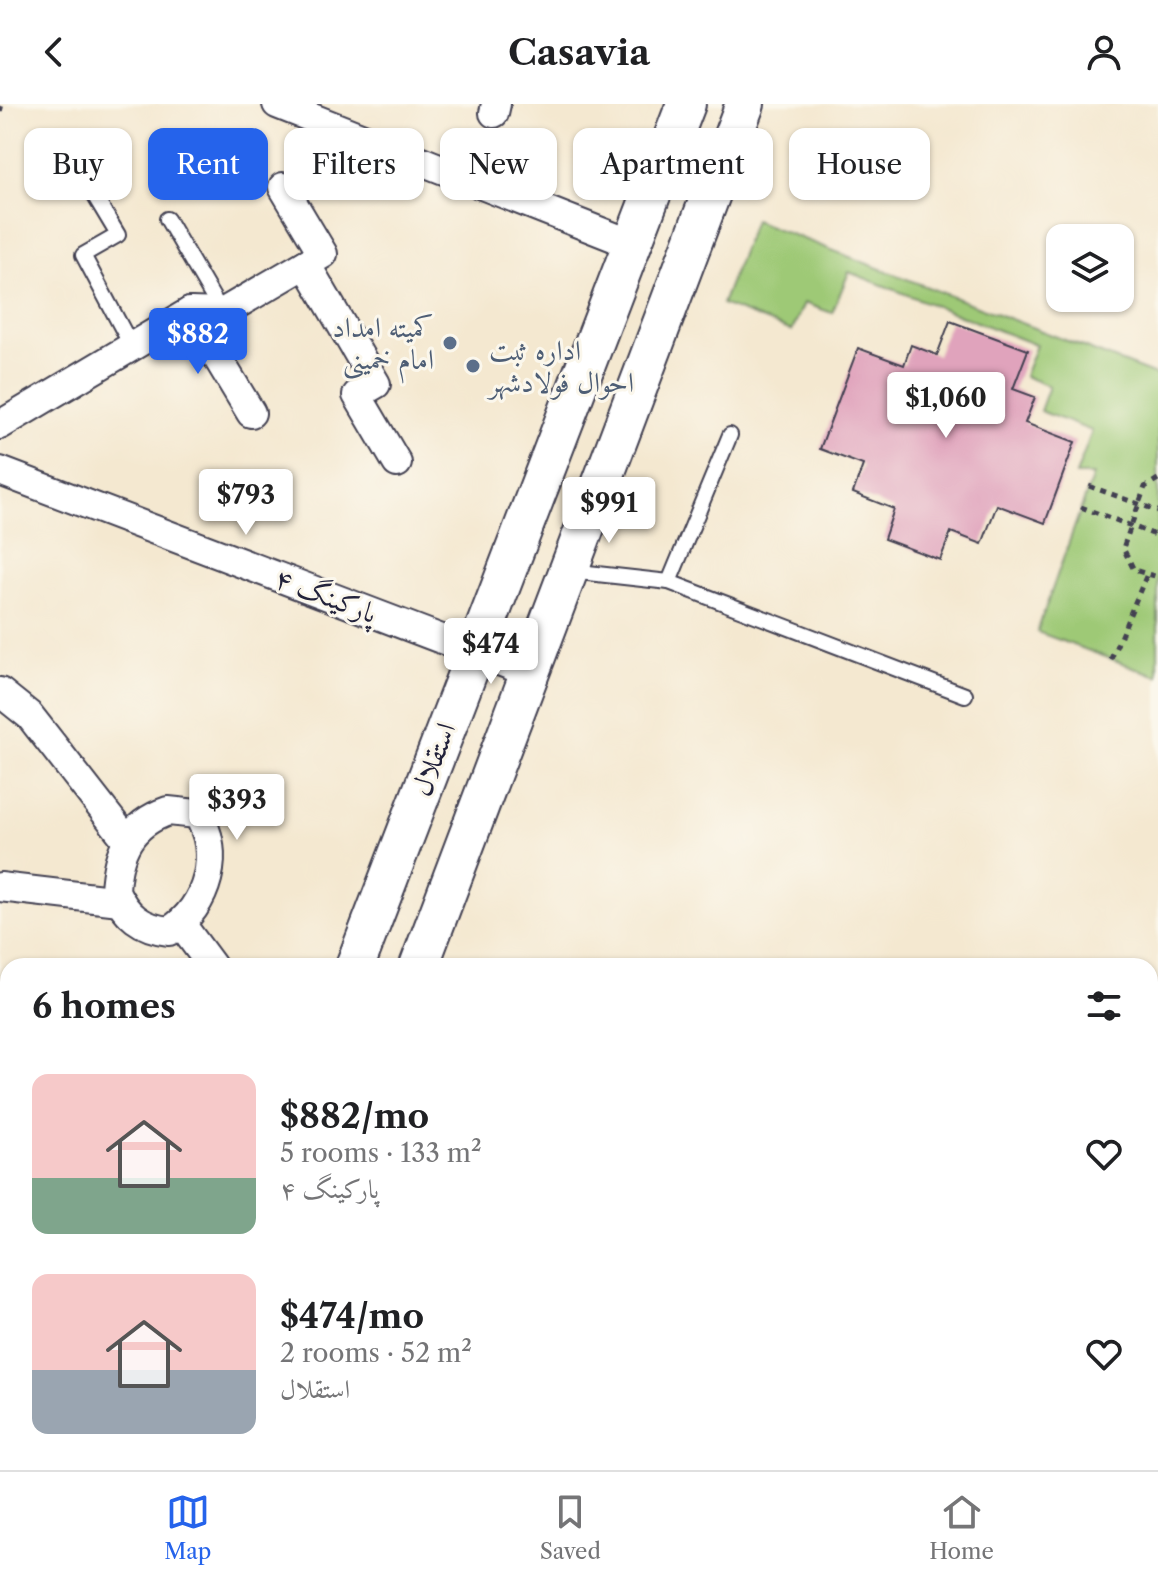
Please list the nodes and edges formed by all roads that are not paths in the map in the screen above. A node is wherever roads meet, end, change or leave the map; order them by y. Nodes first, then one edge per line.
1 (277, 104) edge
2 (686, 104) edge
3 (745, 104) edge
4 (283, 187) dead end
5 (97, 200) edge
6 (167, 219) dead end
7 (634, 245) junction
8 (306, 264) junction
9 (190, 312) junction
10 (222, 313) junction
11 (132, 347) junction
12 (251, 413) dead end
13 (0, 425) edge
14 (730, 435) dead end
15 (397, 463) dead end
16 (0, 471) edge
17 (566, 570) junction
18 (669, 582) junction
19 (473, 651) junction
20 (528, 672) junction
21 (0, 692) edge
22 (965, 695) dead end
23 (126, 839) junction
24 (0, 887) edge
25 (120, 901) junction
26 (181, 924) junction
27 (206, 958) edge
28 (358, 958) edge
29 (422, 958) edge
30 (0, 1381) edge
31 (0, 1412) edge

1 - 7 street
2 - 7 street, استقلال
3 - 17 street, استقلال
4 - 8 street
5 - 11 lane
6 - 10 lane
7 - 19 street, استقلال
8 - 10 street
8 - 15 street
9 - 10 street
9 - 11 street
9 - 12 street
11 - 13 street
14 - 18 lane
16 - 19 street, پارکینگ ۴
17 - 18 lane
17 - 20 street, استقلال
18 - 22 lane
19 - 20 street, پارکینگ ۴
19 - 28 street, استقلال
20 - 29 street, استقلال
21 - 23 street
23 - 25 street
23 - 26 street
24 - 25 street
25 - 26 street
26 - 27 street
30 - 31 street

